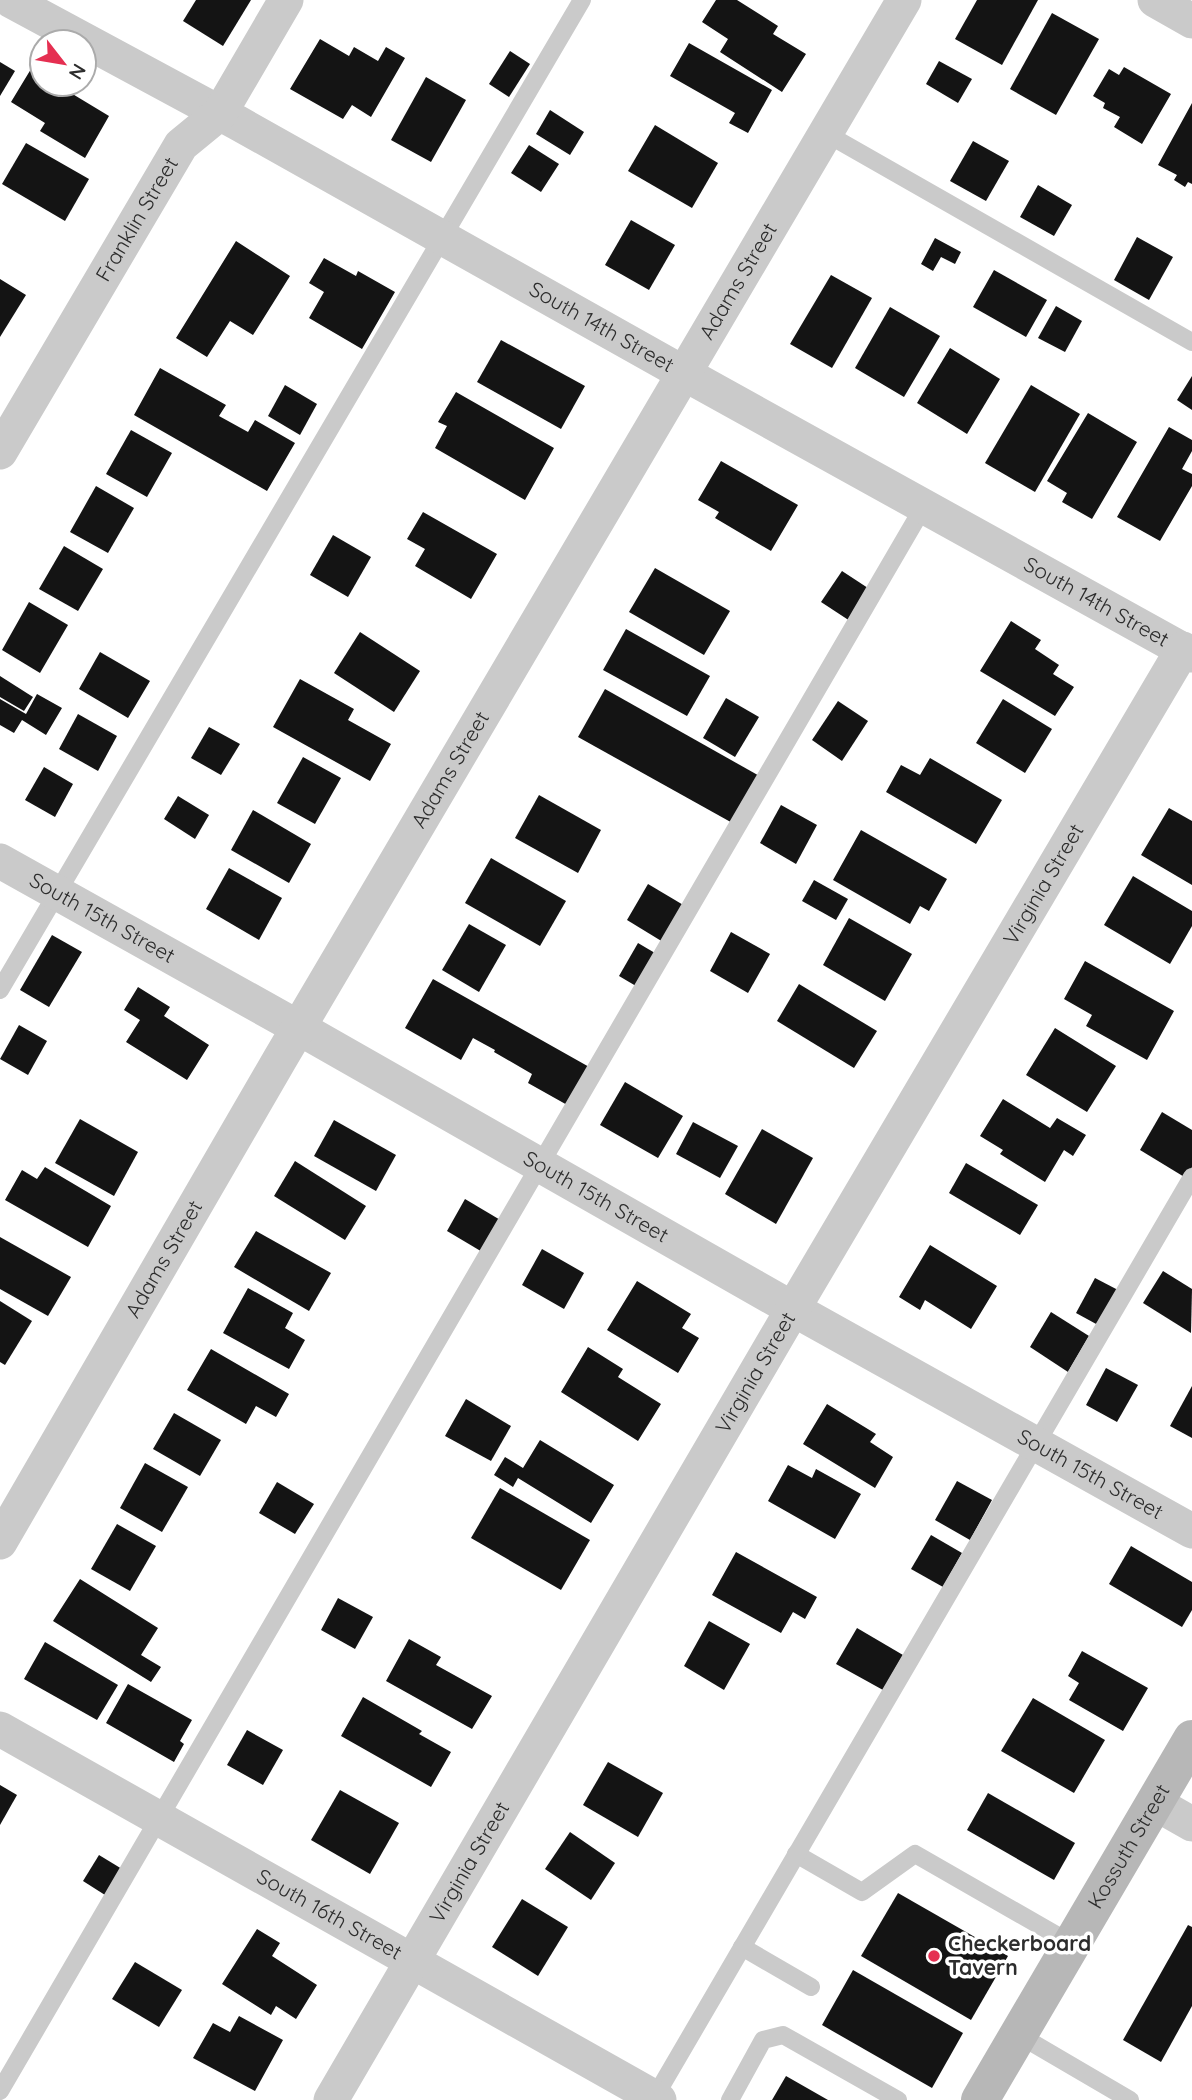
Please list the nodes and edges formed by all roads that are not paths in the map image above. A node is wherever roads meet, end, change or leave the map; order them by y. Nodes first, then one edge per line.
1 (10, 0) edge
2 (286, 0) edge
3 (582, 0) edge
4 (904, 0) edge
5 (1155, 0) edge
6 (1192, 21) edge
7 (220, 113) junction
8 (827, 134) junction
9 (442, 238) junction
10 (1192, 342) edge
11 (685, 374) junction
12 (0, 452) edge
13 (924, 506) junction
14 (1187, 652) edge
15 (0, 861) edge
16 (58, 893) junction
17 (0, 990) edge
18 (299, 1028) junction
19 (539, 1165) junction
20 (1192, 1177) edge
21 (793, 1309) junction
22 (1035, 1443) junction
23 (1192, 1531) edge
24 (0, 1542) edge
25 (0, 1729) edge
26 (1192, 1739) edge
27 (1155, 1802) junction
28 (160, 1819) junction
29 (1192, 1824) edge
30 (796, 1854) junction
31 (1072, 1944) junction
32 (742, 1947) junction
33 (413, 1961) junction
34 (811, 1987) dead end
35 (1018, 2035) junction
36 (0, 2091) edge
37 (655, 2099) edge
38 (331, 2100) edge
39 (730, 2100) edge
40 (898, 2100) edge
41 (981, 2100) edge
42 (1130, 2100) edge

1 - 7 street, South 14th Street
2 - 7 street, Franklin Street
3 - 9 lane
4 - 8 street, Adams Street
5 - 6 street
7 - 9 street, South 14th Street
7 - 12 street, Franklin Street
8 - 10 lane
8 - 11 street, Adams Street
9 - 11 street, South 14th Street
9 - 16 lane
11 - 13 street, South 14th Street
11 - 18 street, Adams Street
13 - 14 street, South 14th Street
13 - 19 lane
14 - 21 street, Virginia Street
15 - 16 street, South 15th Street
16 - 17 lane
16 - 18 street, South 15th Street
18 - 19 street, South 15th Street
18 - 24 street, Adams Street
19 - 21 street, South 15th Street
19 - 28 lane
20 - 22 lane
21 - 22 street, South 15th Street
21 - 33 street, Virginia Street
22 - 23 street, South 15th Street
22 - 30 lane
25 - 28 street, South 16th Street
26 - 27 street, Kossuth Street
27 - 29 street
27 - 31 street, Kossuth Street
28 - 33 street, South 16th Street
28 - 36 lane
30 - 31 lane
30 - 32 lane
31 - 35 street, Kossuth Street
32 - 34 lane
32 - 37 lane
33 - 37 street, South 16th Street
33 - 38 street, Virginia Street
35 - 41 street, Kossuth Street
35 - 42 lane
39 - 40 lane

